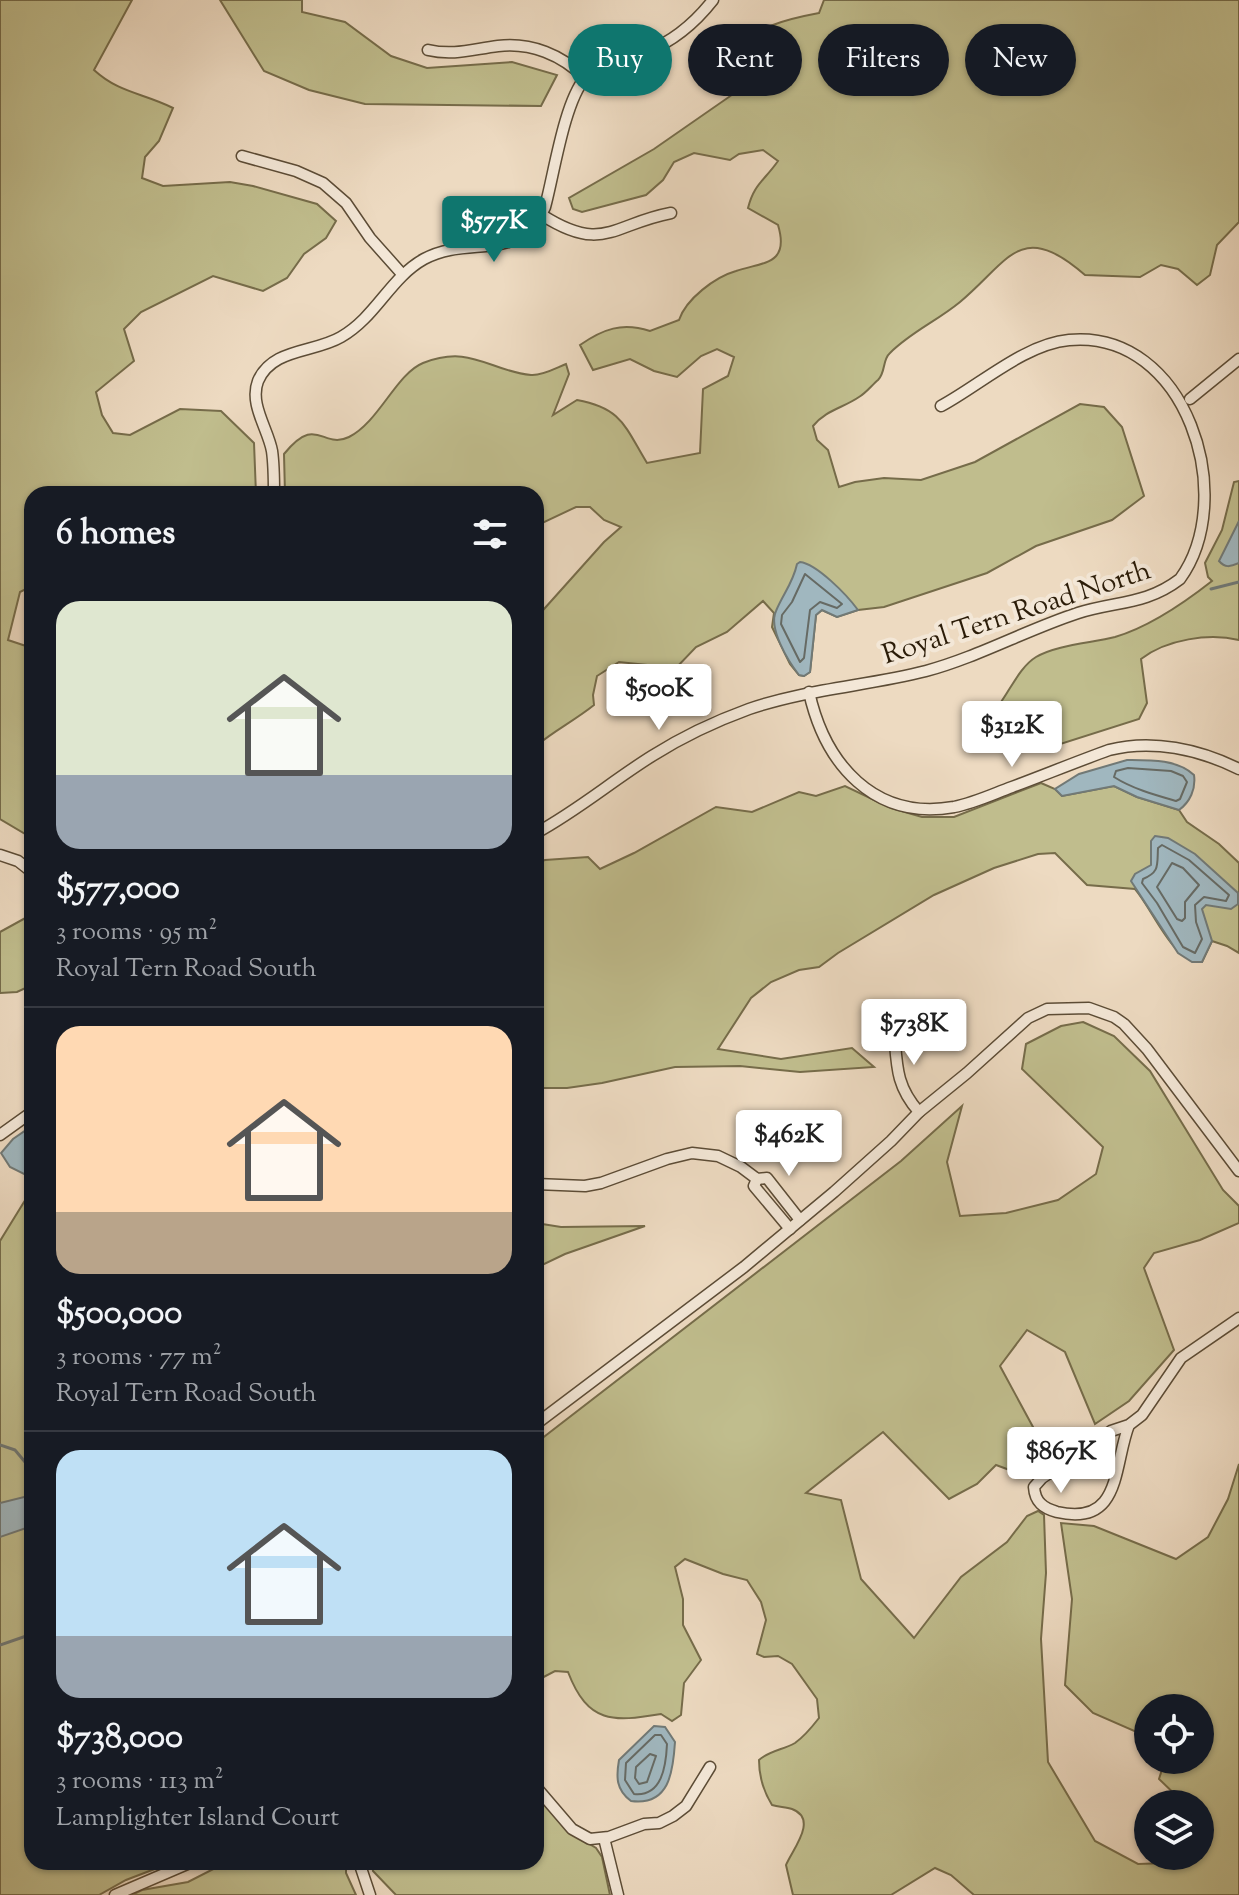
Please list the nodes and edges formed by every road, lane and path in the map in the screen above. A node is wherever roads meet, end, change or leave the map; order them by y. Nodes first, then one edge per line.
1 (713, 0) edge
2 (672, 39) edge
3 (428, 50) dead end
4 (568, 65) edge
5 (575, 96) edge
6 (242, 156) dead end
7 (671, 213) dead end
8 (542, 215) junction
9 (402, 274) junction
10 (1239, 359) edge
11 (941, 406) dead end
12 (274, 486) edge
13 (1211, 540) dead end
14 (809, 692) junction
15 (1239, 769) edge
16 (544, 828) edge
17 (0, 855) edge
18 (24, 866) edge
19 (894, 1030) dead end
20 (919, 1112) junction
21 (24, 1118) edge
22 (0, 1135) edge
23 (1239, 1171) edge
24 (757, 1179) junction
25 (544, 1184) edge
26 (780, 1194) junction
27 (769, 1203) junction
28 (800, 1220) junction
29 (790, 1229) junction
30 (1239, 1318) edge
31 (544, 1418) edge
32 (1129, 1425) junction
33 (710, 1767) dead end
34 (544, 1796) edge
35 (604, 1838) junction
36 (173, 1870) edge
37 (362, 1870) edge
38 (115, 1895) edge
39 (370, 1895) edge
40 (618, 1895) edge

1 - 2 street
3 - 4 street
5 - 8 street
6 - 9 street
7 - 8 street
8 - 9 street
9 - 12 street
10 - 11 street
13 - 14 street, Royal Tern Road North
14 - 15 street
14 - 16 street, Royal Tern Road North
17 - 18 street
19 - 20 street
20 - 23 street
20 - 28 street
21 - 22 street
24 - 25 street
24 - 26 street
24 - 27 street
26 - 27 street
26 - 28 street
27 - 29 street
28 - 29 street
29 - 31 street
30 - 32 street
32 - 32 street
33 - 35 street
34 - 35 street
35 - 40 street
36 - 38 street
37 - 39 street

